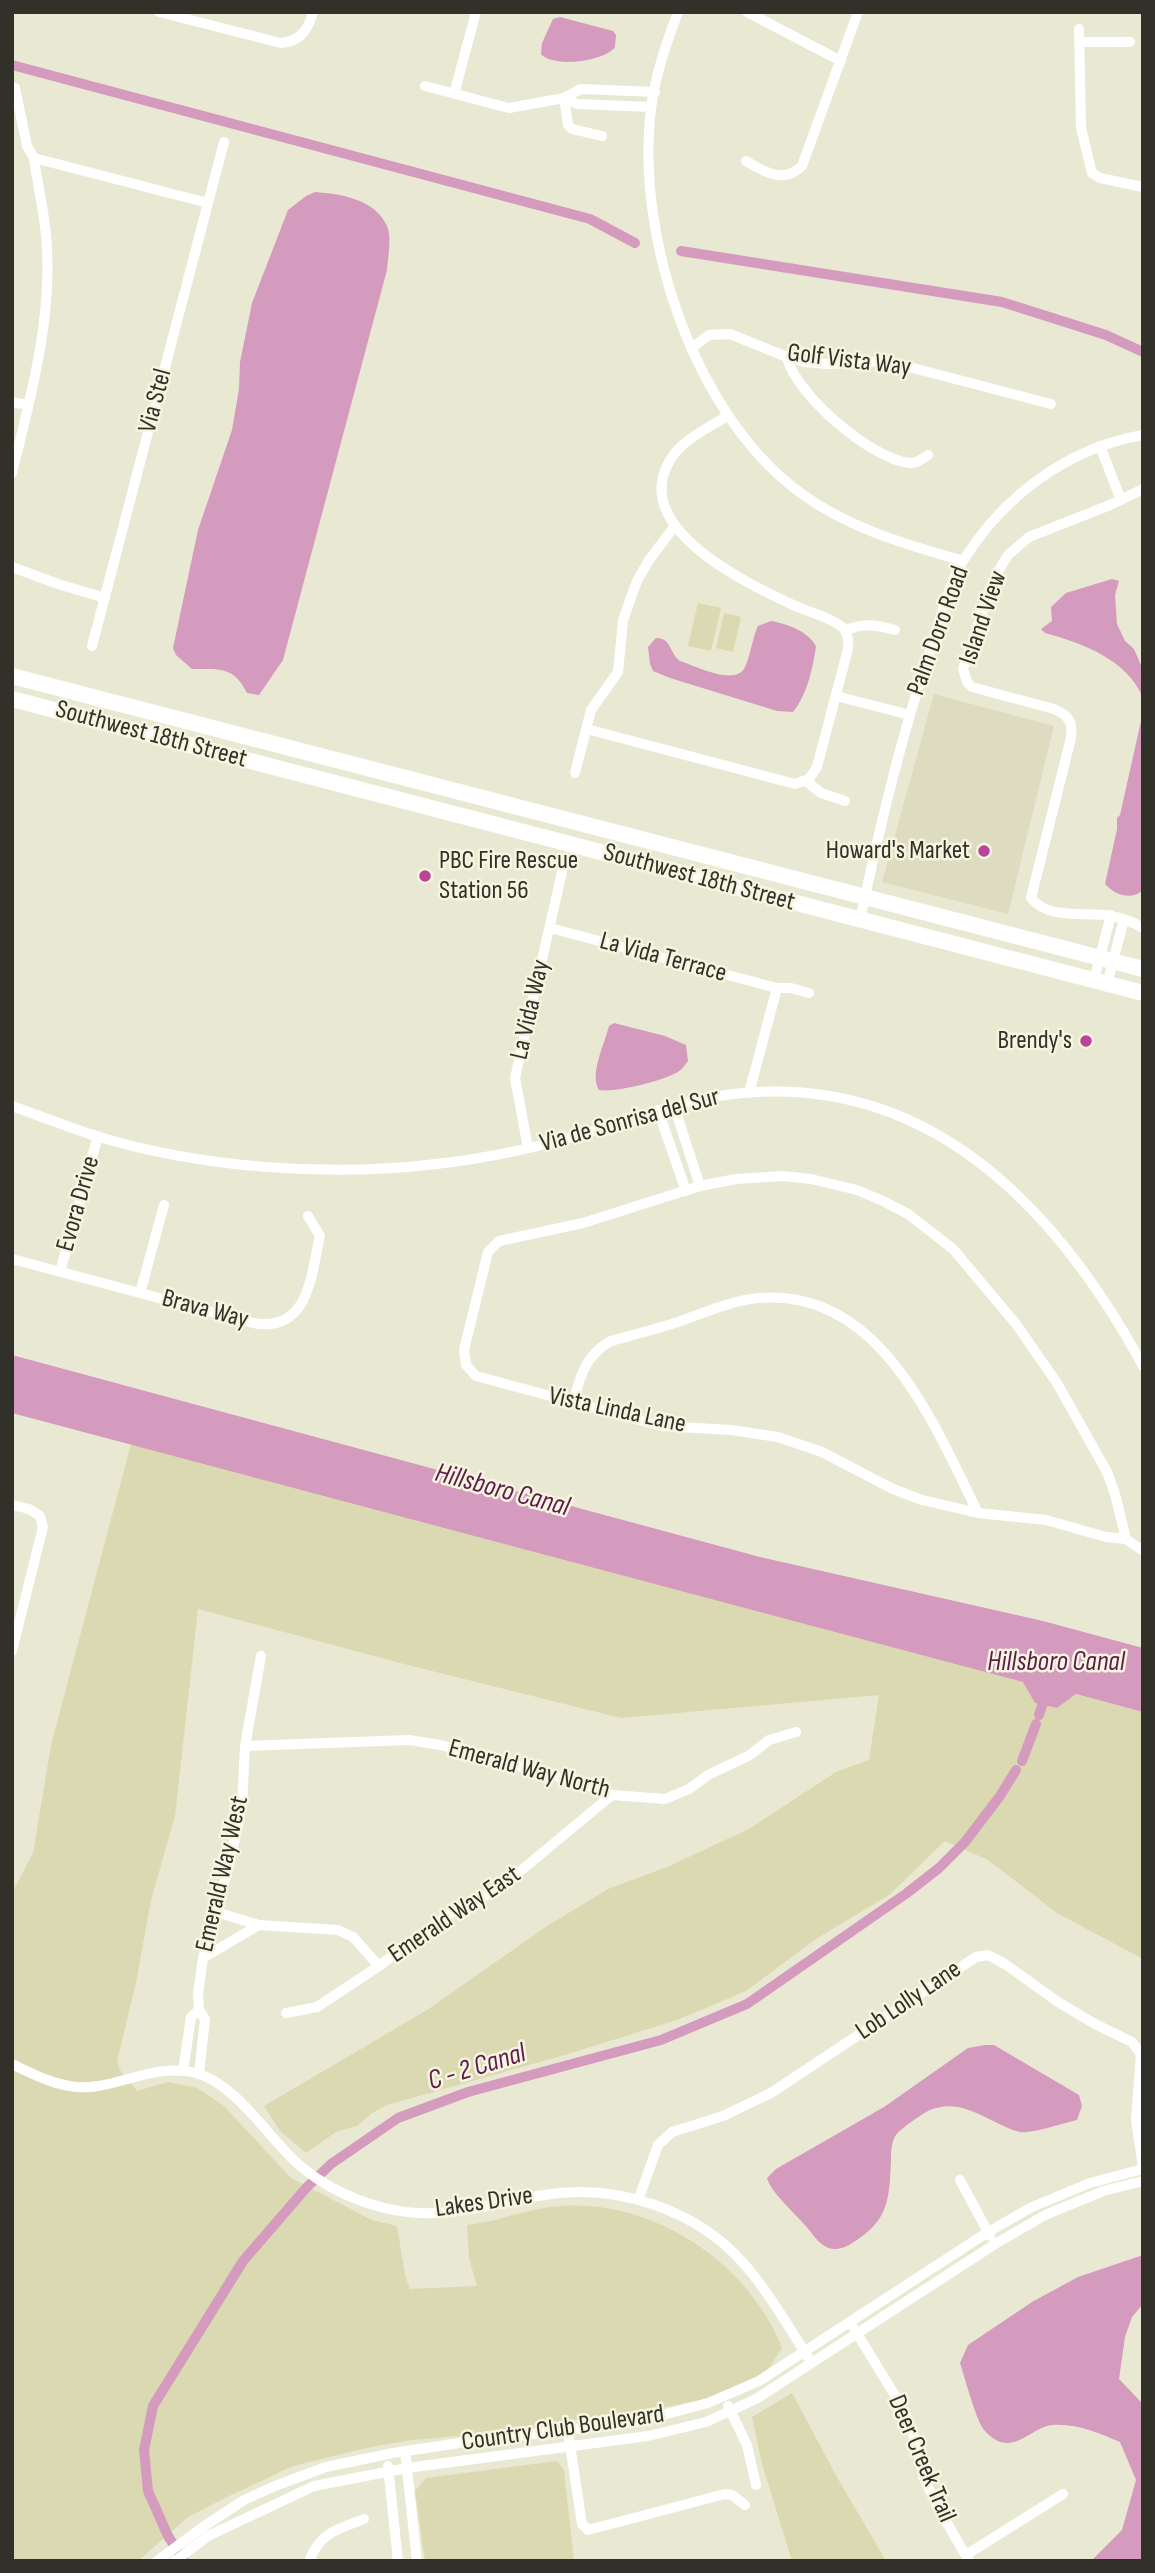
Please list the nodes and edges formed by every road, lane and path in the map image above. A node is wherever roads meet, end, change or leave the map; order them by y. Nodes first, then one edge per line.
1 (159, 12) edge
2 (313, 12) edge
3 (475, 12) edge
4 (678, 12) edge
5 (747, 12) edge
6 (858, 12) edge
7 (1079, 29) dead end
8 (1079, 42) junction
9 (1130, 42) dead end
10 (841, 61) junction
11 (425, 86) dead end
12 (15, 88) dead end
13 (655, 92) junction
14 (454, 94) junction
15 (564, 98) junction
16 (651, 107) junction
17 (602, 136) dead end
18 (224, 142) dead end
19 (34, 158) junction
20 (746, 161) dead end
21 (1143, 187) edge
22 (208, 204) junction
23 (693, 346) junction
24 (787, 357) junction
25 (12, 402) edge
26 (1051, 404) dead end
27 (28, 405) junction
28 (727, 416) junction
29 (12, 419) edge
30 (25, 422) junction
31 (1143, 435) edge
32 (1100, 446) junction
33 (928, 455) dead end
34 (12, 473) edge
35 (1143, 489) edge
36 (1121, 499) junction
37 (674, 527) junction
38 (963, 561) junction
39 (12, 567) edge
40 (105, 598) junction
41 (895, 630) dead end
42 (845, 631) junction
43 (92, 646) dead end
44 (12, 676) edge
45 (836, 696) junction
46 (12, 699) edge
47 (910, 715) junction
48 (587, 729) junction
49 (575, 773) dead end
50 (806, 781) junction
51 (845, 801) dead end
52 (562, 872) dead end
53 (865, 897) junction
54 (1111, 915) junction
55 (1124, 919) junction
56 (860, 920) junction
57 (1143, 928) edge
58 (550, 929) junction
59 (1106, 960) junction
60 (1143, 969) edge
61 (1100, 982) junction
62 (776, 988) junction
63 (809, 993) dead end
64 (1143, 993) edge
65 (749, 1093) junction
66 (12, 1105) edge
67 (674, 1106) junction
68 (658, 1110) junction
69 (98, 1136) junction
70 (528, 1147) junction
71 (700, 1186) junction
72 (686, 1191) junction
73 (164, 1205) dead end
74 (308, 1216) dead end
75 (12, 1259) edge
76 (60, 1272) junction
77 (140, 1293) junction
78 (1143, 1366) edge
79 (573, 1403) junction
80 (12, 1505) edge
81 (978, 1513) junction
82 (1126, 1539) junction
83 (1143, 1551) edge
84 (12, 1651) edge
85 (261, 1656) dead end
86 (796, 1732) dead end
87 (245, 1746) junction
88 (612, 1795) junction
89 (216, 1912) junction
90 (259, 1925) junction
91 (203, 1958) junction
92 (379, 1966) junction
93 (199, 2010) junction
94 (286, 2013) dead end
95 (12, 2064) edge
96 (183, 2071) junction
97 (199, 2074) junction
98 (1143, 2168) edge
99 (960, 2180) dead end
100 (1143, 2181) edge
101 (639, 2199) junction
102 (988, 2232) junction
103 (995, 2244) junction
104 (850, 2321) junction
105 (857, 2333) junction
106 (805, 2352) junction
107 (812, 2363) junction
108 (723, 2397) junction
109 (731, 2411) junction
110 (568, 2432) junction
111 (571, 2447) junction
112 (405, 2451) junction
113 (387, 2455) junction
114 (407, 2468) junction
115 (388, 2471) junction
116 (309, 2473) junction
117 (757, 2485) dead end
118 (314, 2486) junction
119 (1063, 2494) dead end
120 (745, 2505) dead end
121 (364, 2519) dead end
122 (205, 2532) junction
123 (967, 2558) edge
124 (158, 2560) edge
125 (175, 2561) edge
126 (309, 2561) edge
127 (398, 2561) edge
128 (416, 2561) edge

1 - 2 street
3 - 14 street
4 - 13 street
5 - 10 street
6 - 10 street
7 - 8 street
8 - 9 street
8 - 21 street
10 - 20 street
11 - 14 street
12 - 19 street
13 - 15 street
13 - 16 street
14 - 15 street
15 - 16 street
15 - 17 street
16 - 23 street
18 - 22 street, Via Stel
19 - 22 street
19 - 27 street
22 - 40 street, Via Stel
23 - 24 street, Golf Vista Way
23 - 28 street
24 - 26 street, Golf Vista Way
24 - 33 street
25 - 27 street
27 - 30 street
28 - 37 street
28 - 38 street
29 - 30 street
30 - 34 street
31 - 32 street, Palm Doro Road
32 - 36 street
32 - 38 street, Palm Doro Road
35 - 36 street, Island View
36 - 54 street, Island View
37 - 42 street
37 - 48 street
38 - 47 street, Palm Doro Road
39 - 40 street
40 - 43 street, Via Stel
41 - 42 street
42 - 45 street
44 - 53 main road, Southwest 18th Street
45 - 47 street
45 - 50 street
46 - 56 main road, Southwest 18th Street
47 - 53 street, Palm Doro Road
48 - 49 street
48 - 50 street
50 - 51 street
52 - 58 street, La Vida Way
53 - 56 street, Palm Doro Road
53 - 59 main road, Southwest 18th Street
54 - 55 street, Island View
54 - 59 street
55 - 57 street, Island View
55 - 59 street
56 - 61 main road, Southwest 18th Street
58 - 62 street, La Vida Terrace
58 - 70 street, La Vida Way
59 - 60 main road, Southwest 18th Street
59 - 61 street
61 - 64 main road, Southwest 18th Street
62 - 63 street, La Vida Terrace
62 - 65 street
65 - 67 street, Via de Sonrisa del Sur
65 - 78 street, Via de Sonrisa del Sur
66 - 69 street, Via de Sonrisa del Sur
67 - 68 street, Via de Sonrisa del Sur
67 - 71 street
68 - 70 street, Via de Sonrisa del Sur
68 - 72 street
69 - 70 street, Via de Sonrisa del Sur
69 - 76 street, Evora Drive
71 - 72 street, Vista Linda Lane
71 - 82 street, Vista Linda Lane
72 - 79 street, Vista Linda Lane
73 - 77 street
74 - 77 street, Brava Way
75 - 76 street, Brava Way
76 - 77 street, Brava Way
79 - 81 street, Vista Linda Lane
79 - 81 street
80 - 84 street
81 - 82 street, Vista Linda Lane
82 - 83 street, Vista Linda Lane
85 - 87 street, Emerald Way West
86 - 88 street, Emerald Way North
87 - 88 street, Emerald Way North
87 - 89 street, Emerald Way West
88 - 92 street, Emerald Way East
89 - 90 street
89 - 91 street, Emerald Way West
90 - 91 street
90 - 92 street
91 - 93 street, Emerald Way West
92 - 94 street, Emerald Way East
93 - 96 street, Emerald Way West
93 - 97 street, Emerald Way West
95 - 96 street, Lakes Drive
96 - 97 street, Lakes Drive
97 - 101 street, Lakes Drive
98 - 101 street, Lob Lolly Lane
98 - 102 street, Country Club Boulevard
99 - 102 street
100 - 103 street, Country Club Boulevard
101 - 106 street, Lakes Drive
102 - 103 street
102 - 104 street, Country Club Boulevard
103 - 105 street, Country Club Boulevard
104 - 105 street, Deer Creek Trail
104 - 106 street, Country Club Boulevard
105 - 107 street, Country Club Boulevard
105 - 123 street, Deer Creek Trail
106 - 107 street, Lakes Drive
106 - 108 street, Country Club Boulevard
107 - 109 street, Country Club Boulevard
108 - 109 street
108 - 110 street, Country Club Boulevard
109 - 111 street, Country Club Boulevard
109 - 117 street
110 - 111 street
110 - 112 street, Country Club Boulevard
111 - 114 street, Country Club Boulevard
111 - 120 street
112 - 113 street, Country Club Boulevard
112 - 114 street
113 - 115 street
113 - 116 street, Country Club Boulevard
114 - 115 street, Country Club Boulevard
114 - 128 street
115 - 118 street, Country Club Boulevard
115 - 127 street
116 - 118 street
116 - 122 street, Country Club Boulevard
118 - 122 street, Country Club Boulevard
119 - 123 street
121 - 126 street
122 - 124 street, Country Club Boulevard
122 - 125 street, Country Club Boulevard

